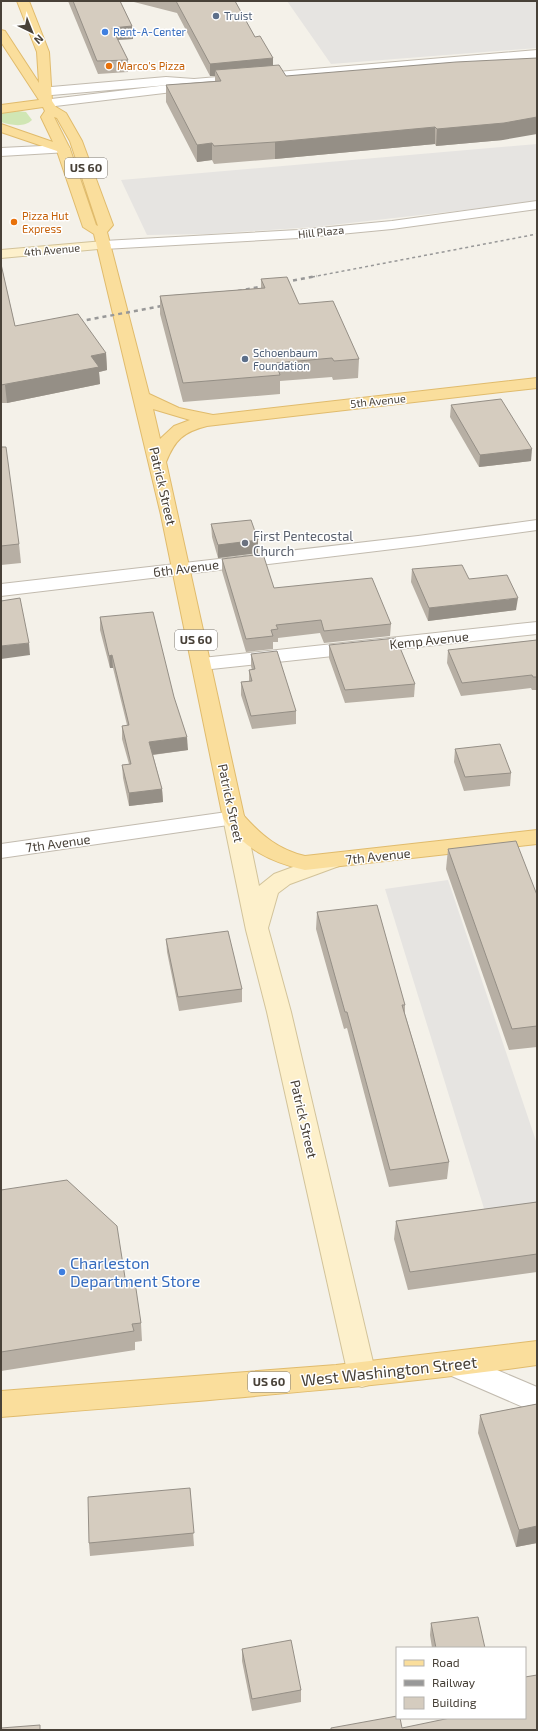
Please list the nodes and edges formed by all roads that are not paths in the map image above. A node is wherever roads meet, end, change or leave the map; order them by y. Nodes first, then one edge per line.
1 (22, 1) edge
2 (2, 36) edge
3 (537, 54) edge
4 (194, 83) junction
5 (46, 100) junction
6 (1, 109) edge
7 (1, 128) edge
8 (63, 149) junction
9 (1, 152) edge
10 (537, 205) edge
11 (102, 238) junction
12 (1, 254) edge
13 (537, 383) edge
14 (142, 397) junction
15 (218, 419) junction
16 (158, 462) junction
17 (537, 525) edge
18 (181, 569) junction
19 (1, 590) edge
20 (537, 628) edge
21 (202, 664) junction
22 (234, 818) junction
23 (537, 837) edge
24 (1, 851) edge
25 (331, 861) junction
26 (257, 930) junction
27 (537, 1353) edge
28 (457, 1365) junction
29 (362, 1375) junction
30 (537, 1400) edge
31 (1, 1404) edge

1 - 5 main road
2 - 5 main road, Patrick Street / US 60
3 - 4 street
4 - 5 street
4 - 5 street
5 - 6 main road
5 - 8 main road, US 60
5 - 11 main road, Patrick Street / US 60
7 - 8 main road
8 - 9 street
8 - 11 main road, US 60
10 - 11 street, Hill Plaza
11 - 12 street, 4th Avenue
11 - 14 main road, Patrick Street / US 60
13 - 15 main road, 5th Avenue
14 - 15 main road
14 - 16 main road, Patrick Street / US 60
15 - 16 main road
16 - 18 main road, Patrick Street / US 60
17 - 18 street, 6th Avenue
18 - 19 street, 6th Avenue
18 - 21 main road, Patrick Street / US 60
20 - 21 street, Kemp Avenue
21 - 22 main road, Patrick Street / US 60
22 - 24 street, 7th Avenue
22 - 25 main road, US 60
22 - 26 street, Patrick Street
23 - 25 main road, 7th Avenue / US 60
25 - 26 street, 7th Avenue
26 - 29 street, Patrick Street
27 - 28 main road, West Washington Street / US 60
28 - 29 main road, West Washington Street / US 60
28 - 30 street
29 - 31 main road, West Washington Street / US 60

